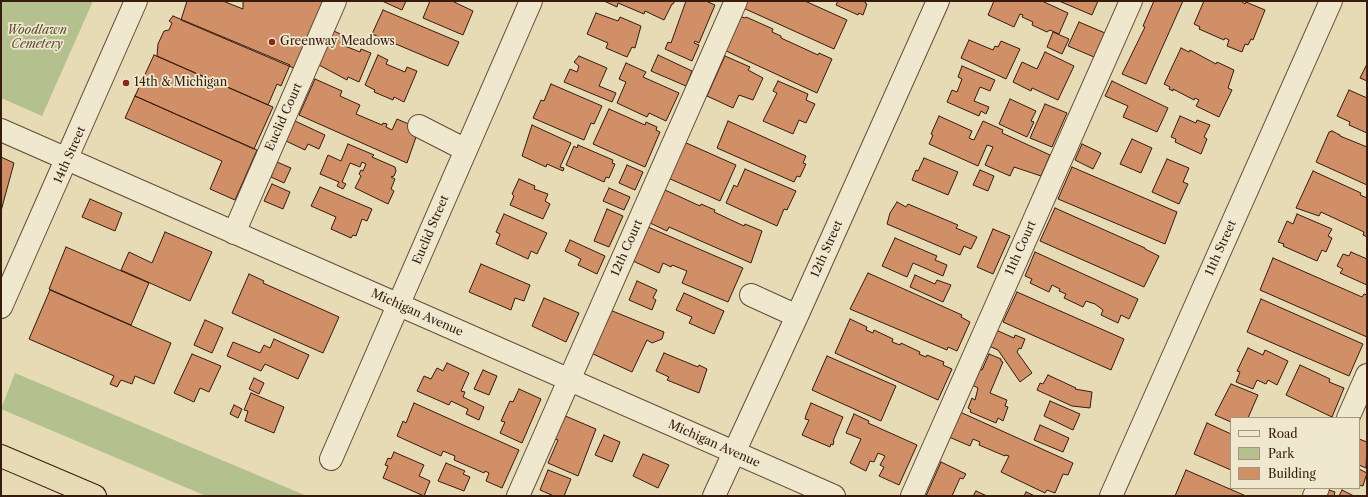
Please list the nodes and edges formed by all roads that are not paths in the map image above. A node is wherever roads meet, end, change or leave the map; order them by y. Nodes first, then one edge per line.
1 (136, 1) edge
2 (335, 1) edge
3 (531, 1) edge
4 (736, 1) edge
5 (938, 1) edge
6 (1131, 1) edge
7 (1331, 1) edge
8 (419, 126) dead end
9 (1, 130) edge
10 (466, 150) junction
11 (68, 160) junction
12 (234, 233) junction
13 (751, 295) dead end
14 (399, 305) junction
15 (1, 307) edge
16 (797, 316) junction
17 (1367, 375) edge
18 (569, 380) junction
19 (1348, 417) edge
20 (734, 453) junction
21 (1, 456) edge
22 (331, 459) dead end
23 (95, 496) edge
24 (518, 496) edge
25 (714, 496) edge
26 (834, 496) edge
27 (912, 496) edge
28 (1111, 496) edge

1 - 11 street, 14th Street
2 - 12 street, Euclid Court
3 - 10 street, Euclid Street
4 - 18 street, 12th Court
5 - 16 street, 12th Street
6 - 27 street, 11th Court
7 - 28 street, 11th Street
8 - 10 street
9 - 11 street, Michigan Avenue
10 - 14 street, Euclid Street
11 - 12 street, Michigan Avenue
11 - 15 street, 14th Street
12 - 14 street, Michigan Avenue
13 - 16 street
14 - 18 street, Michigan Avenue
14 - 22 street, Euclid Street
16 - 20 street, 12th Street
17 - 19 street
18 - 20 street, Michigan Avenue
18 - 24 street, 12th Court
20 - 25 street, 12th Street
20 - 26 street, Michigan Avenue
21 - 23 highway

